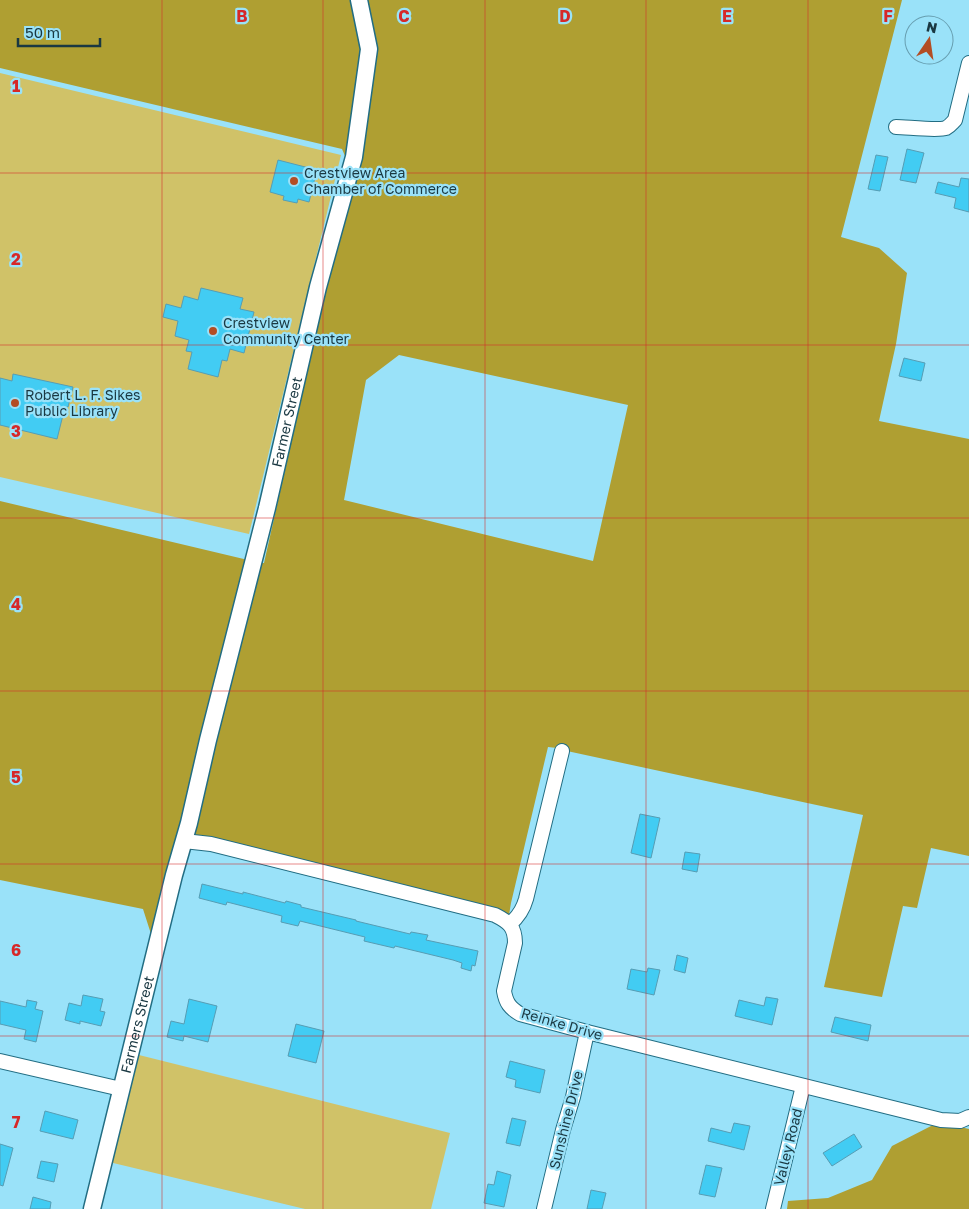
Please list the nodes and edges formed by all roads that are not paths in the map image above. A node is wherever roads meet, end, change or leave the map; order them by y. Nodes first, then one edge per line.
1 (359, 0) edge
2 (969, 63) edge
3 (896, 127) dead end
4 (562, 751) dead end
5 (184, 841) junction
6 (510, 924) junction
7 (587, 1032) junction
8 (0, 1061) edge
9 (803, 1086) junction
10 (121, 1089) junction
11 (969, 1117) edge
12 (92, 1209) edge
13 (544, 1209) edge
14 (773, 1209) edge

1 - 5 street, Farmer Street
2 - 3 street
4 - 6 street
5 - 6 street
5 - 10 street, Farmers Street
6 - 7 street, Reinke Drive
7 - 9 street, Reinke Drive
7 - 13 street, Sunshine Drive
8 - 10 street
9 - 11 street, Reinke Drive
9 - 14 street, Valley Road
10 - 12 street, Farmers Street

